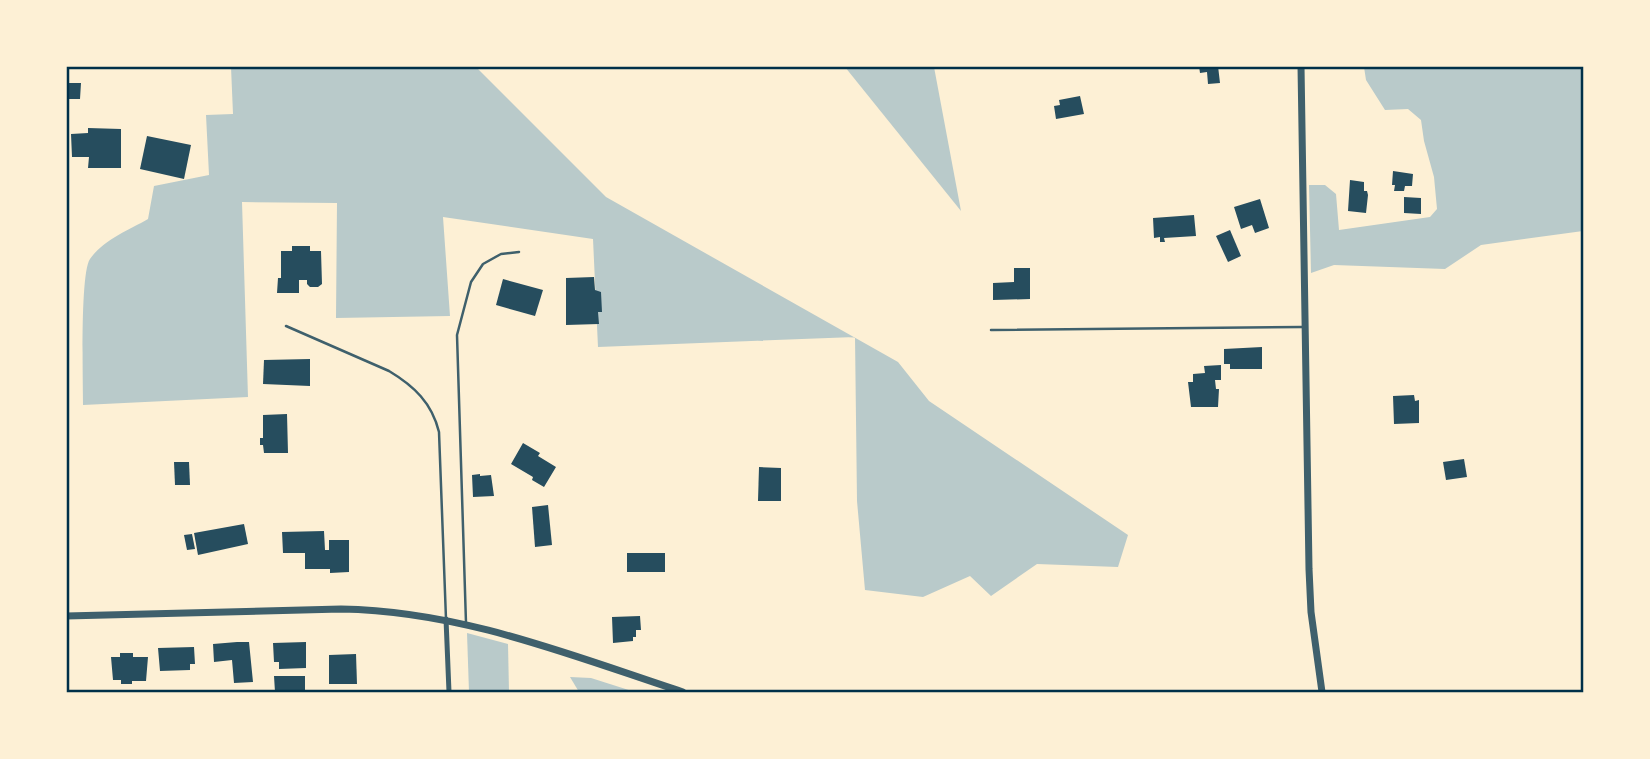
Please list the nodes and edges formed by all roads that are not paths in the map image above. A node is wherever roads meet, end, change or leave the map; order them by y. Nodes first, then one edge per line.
1 (1301, 66) edge
2 (519, 252) dead end
3 (286, 326) dead end
4 (1305, 327) junction
5 (991, 330) dead end
6 (66, 616) edge
7 (446, 619) junction
8 (466, 623) junction
9 (449, 692) edge
10 (683, 692) edge
11 (1322, 692) edge

1 - 4 street
2 - 8 lane
3 - 7 lane
4 - 5 lane
4 - 11 street
6 - 7 street
7 - 8 street
7 - 9 street
8 - 10 street

